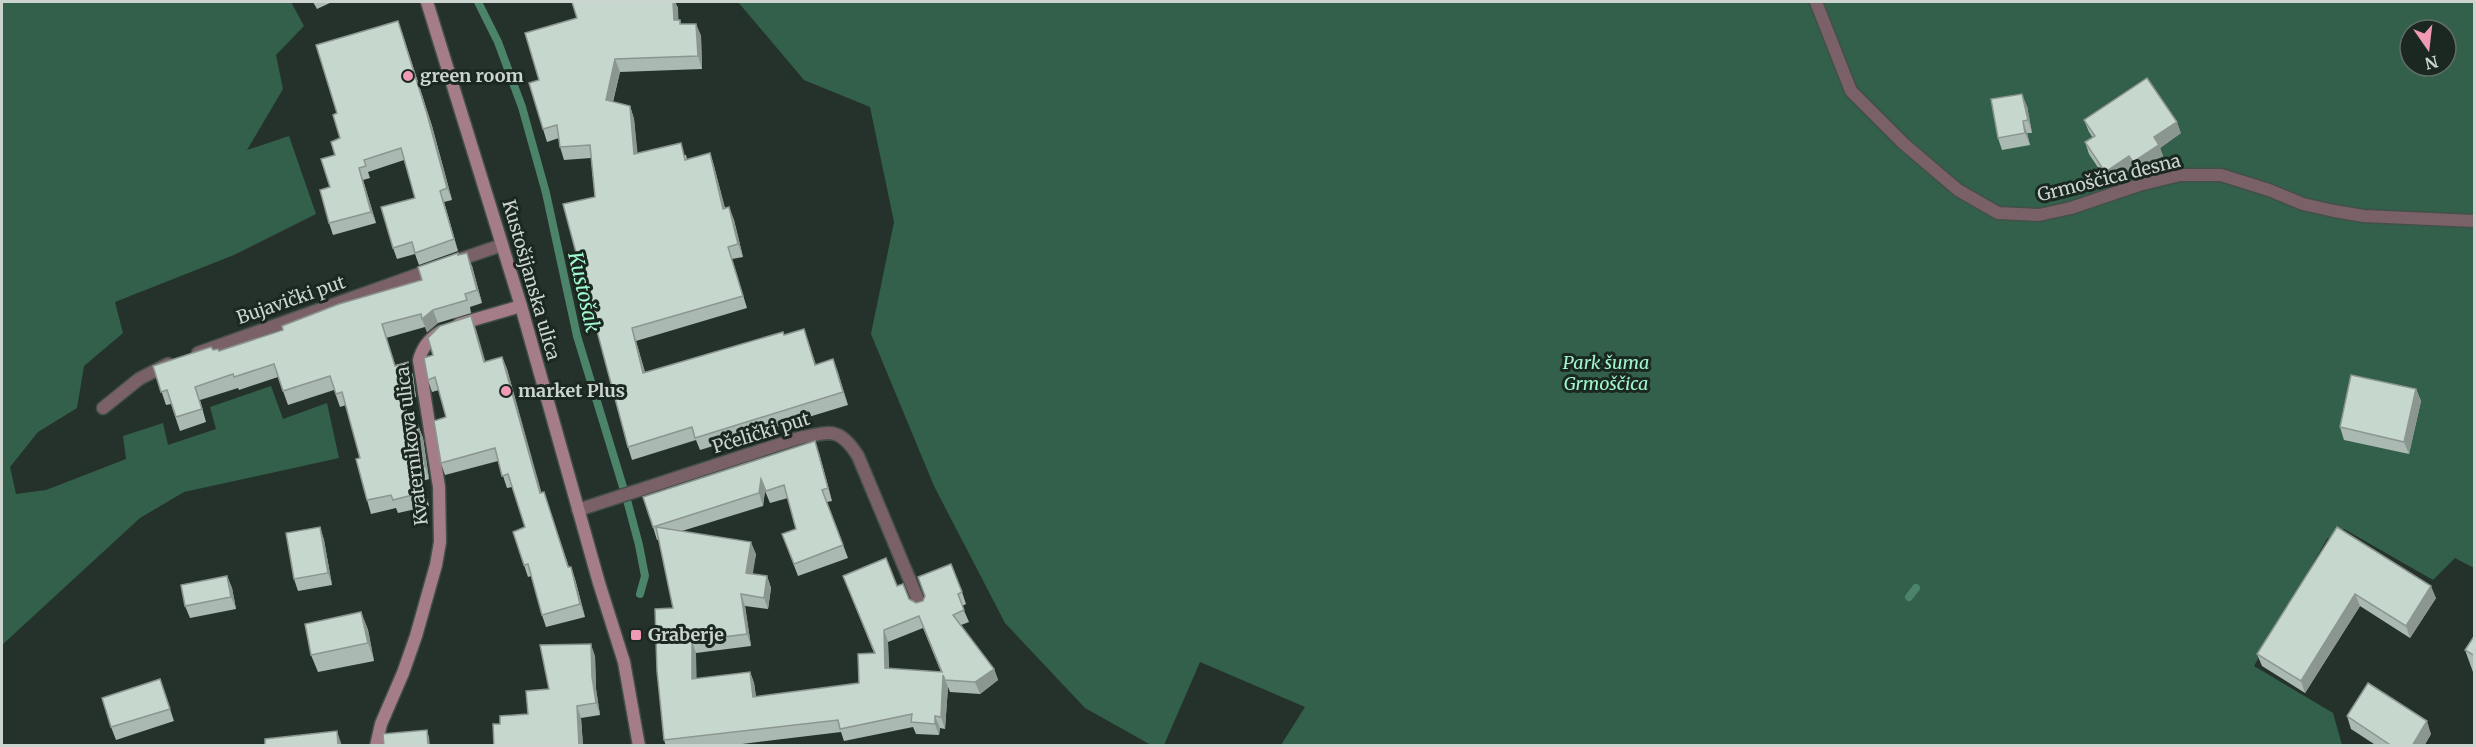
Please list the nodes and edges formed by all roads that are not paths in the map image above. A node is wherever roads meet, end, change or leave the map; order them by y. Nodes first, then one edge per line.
1 (427, 2) edge
2 (1816, 2) edge
3 (2475, 221) edge
4 (502, 244) junction
5 (521, 306) junction
6 (103, 408) dead end
7 (578, 510) junction
8 (921, 607) edge
9 (376, 746) edge
10 (639, 746) edge

1 - 4 street, Kustošijanska ulica
2 - 3 street, Grmoščica desna
4 - 5 street, Kustošijanska ulica
4 - 6 street, Bujavički put
5 - 7 street, Kustošijanska ulica
5 - 9 street, Kvaternikova ulica
7 - 8 street, Pčelički put
7 - 10 street, Kustošijanska ulica

